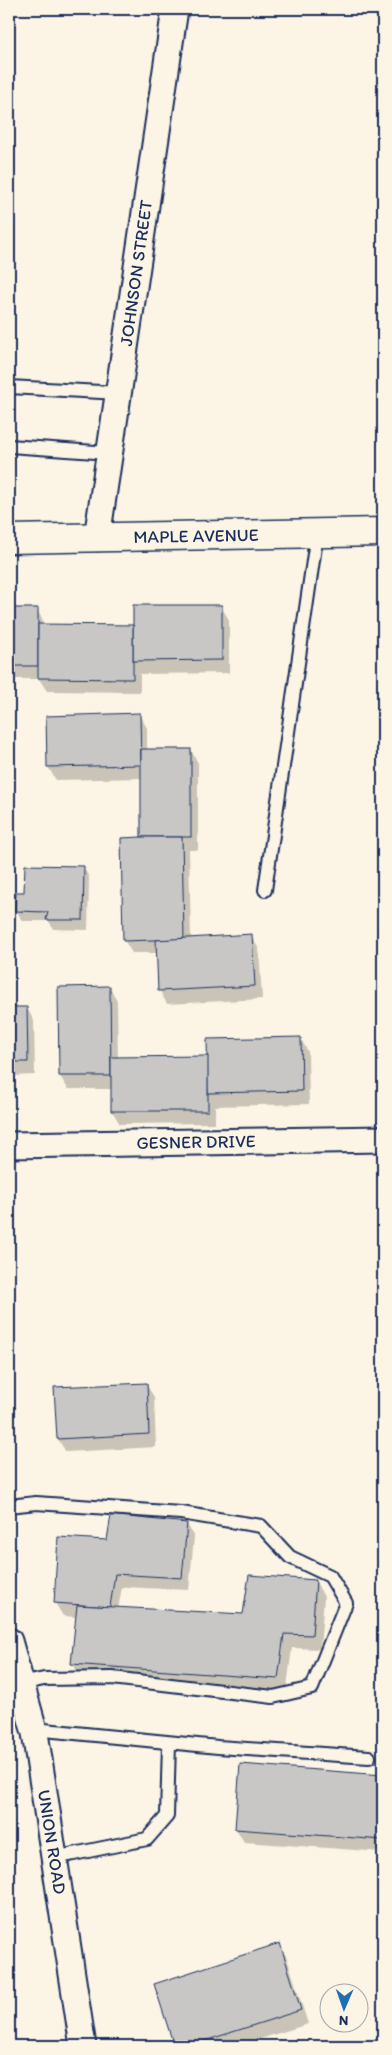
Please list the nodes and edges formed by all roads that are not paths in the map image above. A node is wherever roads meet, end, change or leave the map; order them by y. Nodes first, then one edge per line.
1 (175, 9) edge
2 (9, 387) edge
3 (119, 393) junction
4 (9, 446) edge
5 (110, 453) junction
6 (383, 532) edge
7 (317, 533) junction
8 (97, 538) junction
9 (9, 540) edge
10 (265, 890) dead end
11 (383, 1139) edge
12 (9, 1145) edge
13 (9, 1506) edge
14 (9, 1641) edge
15 (21, 1684) junction
16 (34, 1730) junction
17 (169, 1743) junction
18 (369, 1757) dead end
19 (54, 1858) junction
20 (83, 2046) edge

1 - 3 street, JOHNSON STREET
2 - 3 lane
3 - 5 street, JOHNSON STREET
4 - 5 lane
5 - 8 street, JOHNSON STREET
6 - 7 street, MAPLE AVENUE
7 - 8 street, MAPLE AVENUE
7 - 10 lane
8 - 9 street, MAPLE AVENUE
11 - 12 street, GESNER DRIVE
13 - 15 lane
14 - 15 street, UNION ROAD
15 - 16 street, UNION ROAD
16 - 17 lane
16 - 19 street, UNION ROAD
17 - 18 lane
17 - 19 lane
19 - 20 street, UNION ROAD

